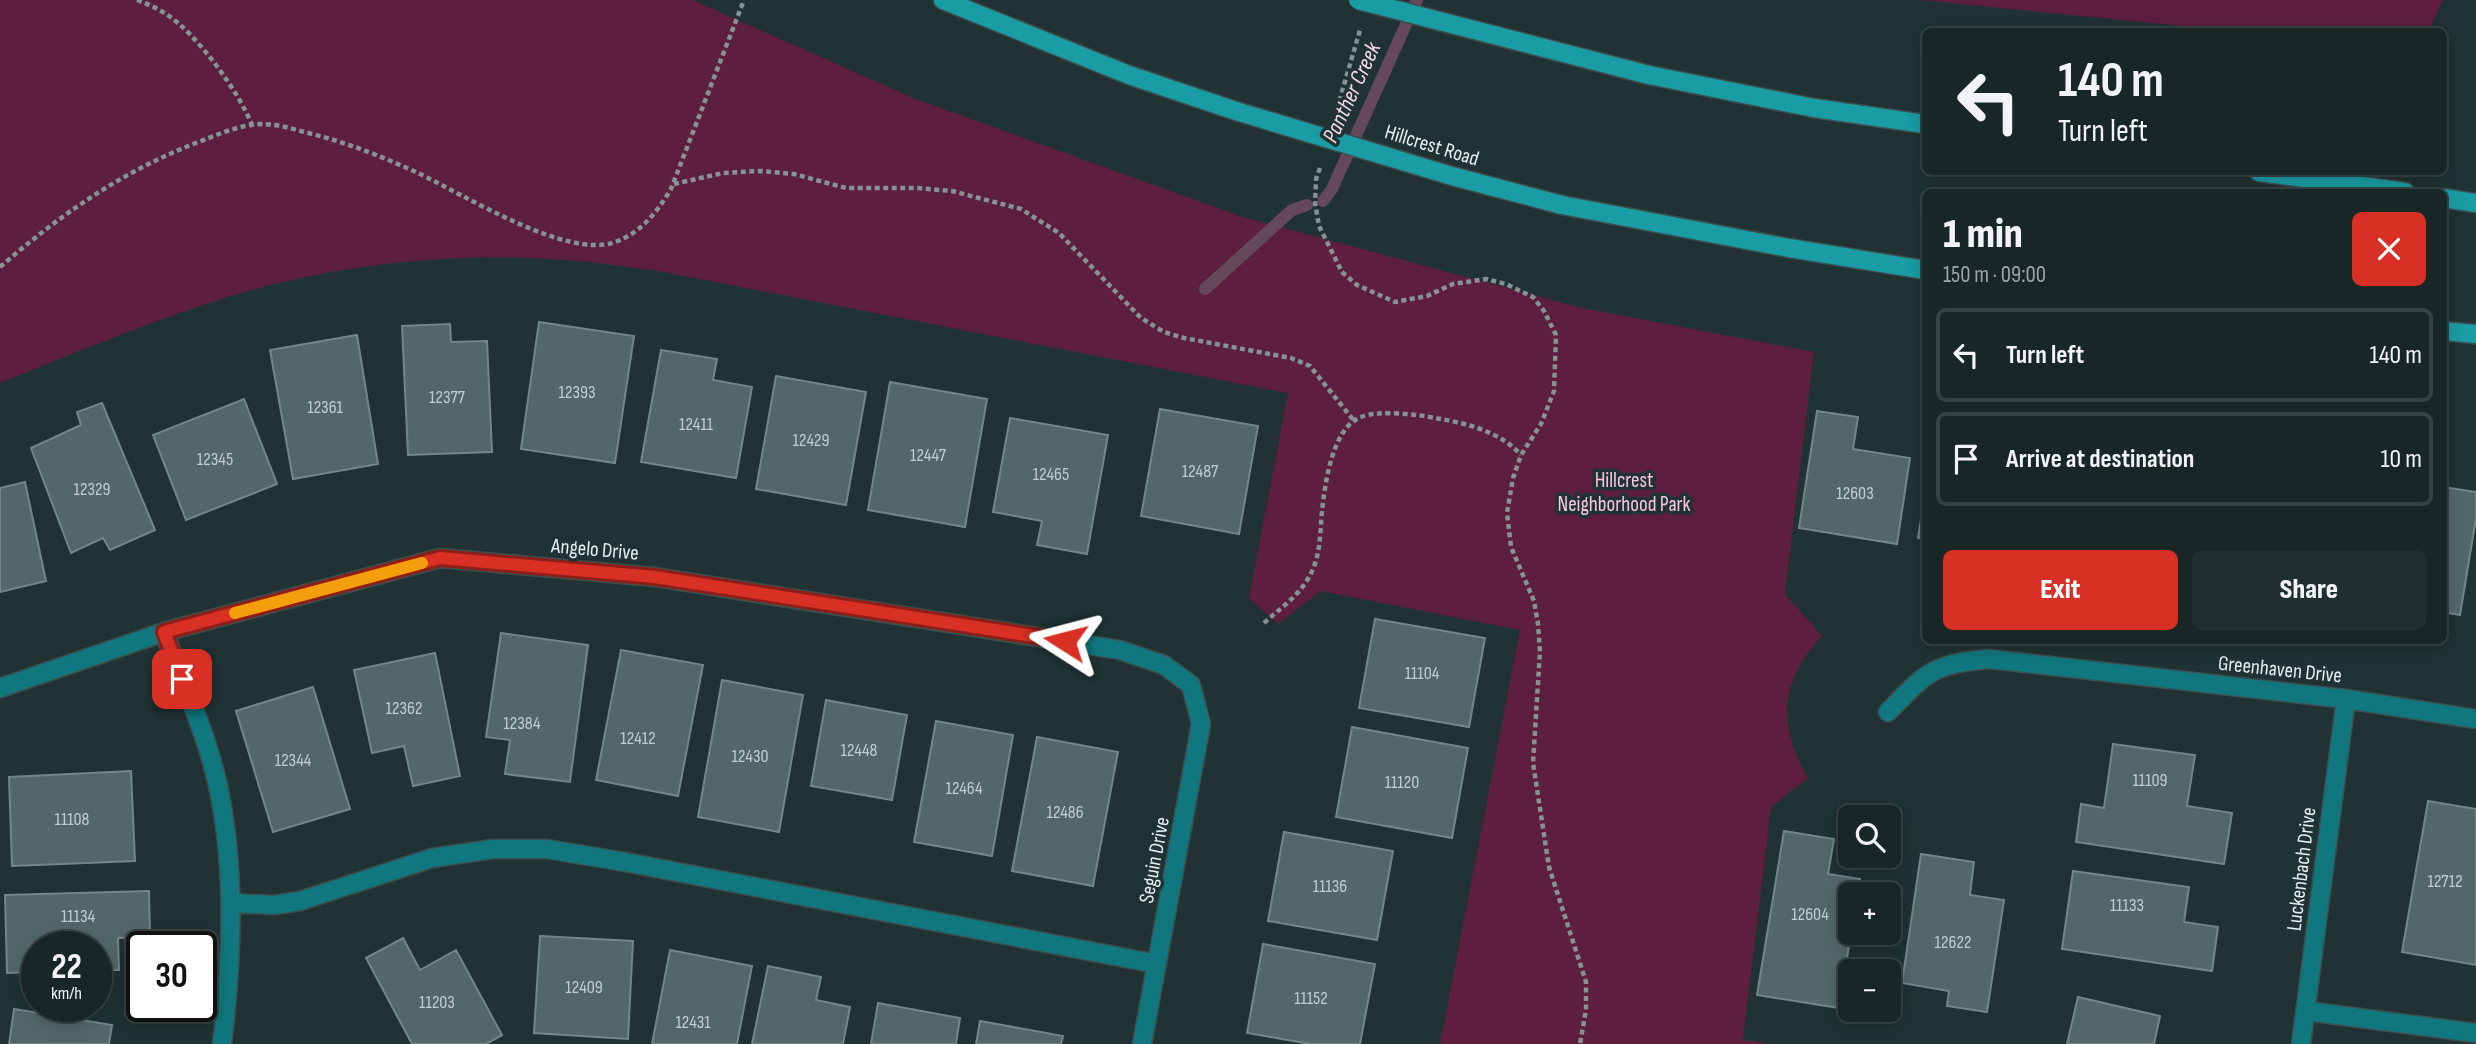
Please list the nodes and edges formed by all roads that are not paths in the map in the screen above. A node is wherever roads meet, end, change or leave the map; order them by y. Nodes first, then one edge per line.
1 (943, 0) edge
2 (1358, 0) edge
3 (1922, 124) edge
4 (2281, 175) edge
5 (2383, 189) edge
6 (2447, 199) edge
7 (2476, 203) edge
8 (1922, 270) edge
9 (2447, 331) edge
10 (2476, 334) edge
11 (164, 632) junction
12 (1191, 685) joint
13 (0, 688) edge
14 (2346, 699) junction
15 (1888, 712) dead end
16 (2476, 719) edge
17 (230, 903) junction
18 (1157, 964) junction
19 (2306, 1011) junction
20 (2476, 1033) edge
21 (222, 1044) edge
22 (1142, 1044) edge
23 (2301, 1044) edge

1 - 8 main road, Hillcrest Road, bridge
2 - 3 main road, bridge
4 - 5 main road
6 - 7 main road
9 - 10 main road
11 - 12 street, Angelo Drive
11 - 13 street, Angelo Drive
11 - 17 street
12 - 18 street, Seguin Drive
14 - 15 street, Greenhaven Drive
14 - 16 street, Greenhaven Drive
14 - 19 street, Luckenbach Drive
17 - 18 street
17 - 21 street
18 - 22 street, Seguin Drive
19 - 20 street
19 - 23 street, Luckenbach Drive

